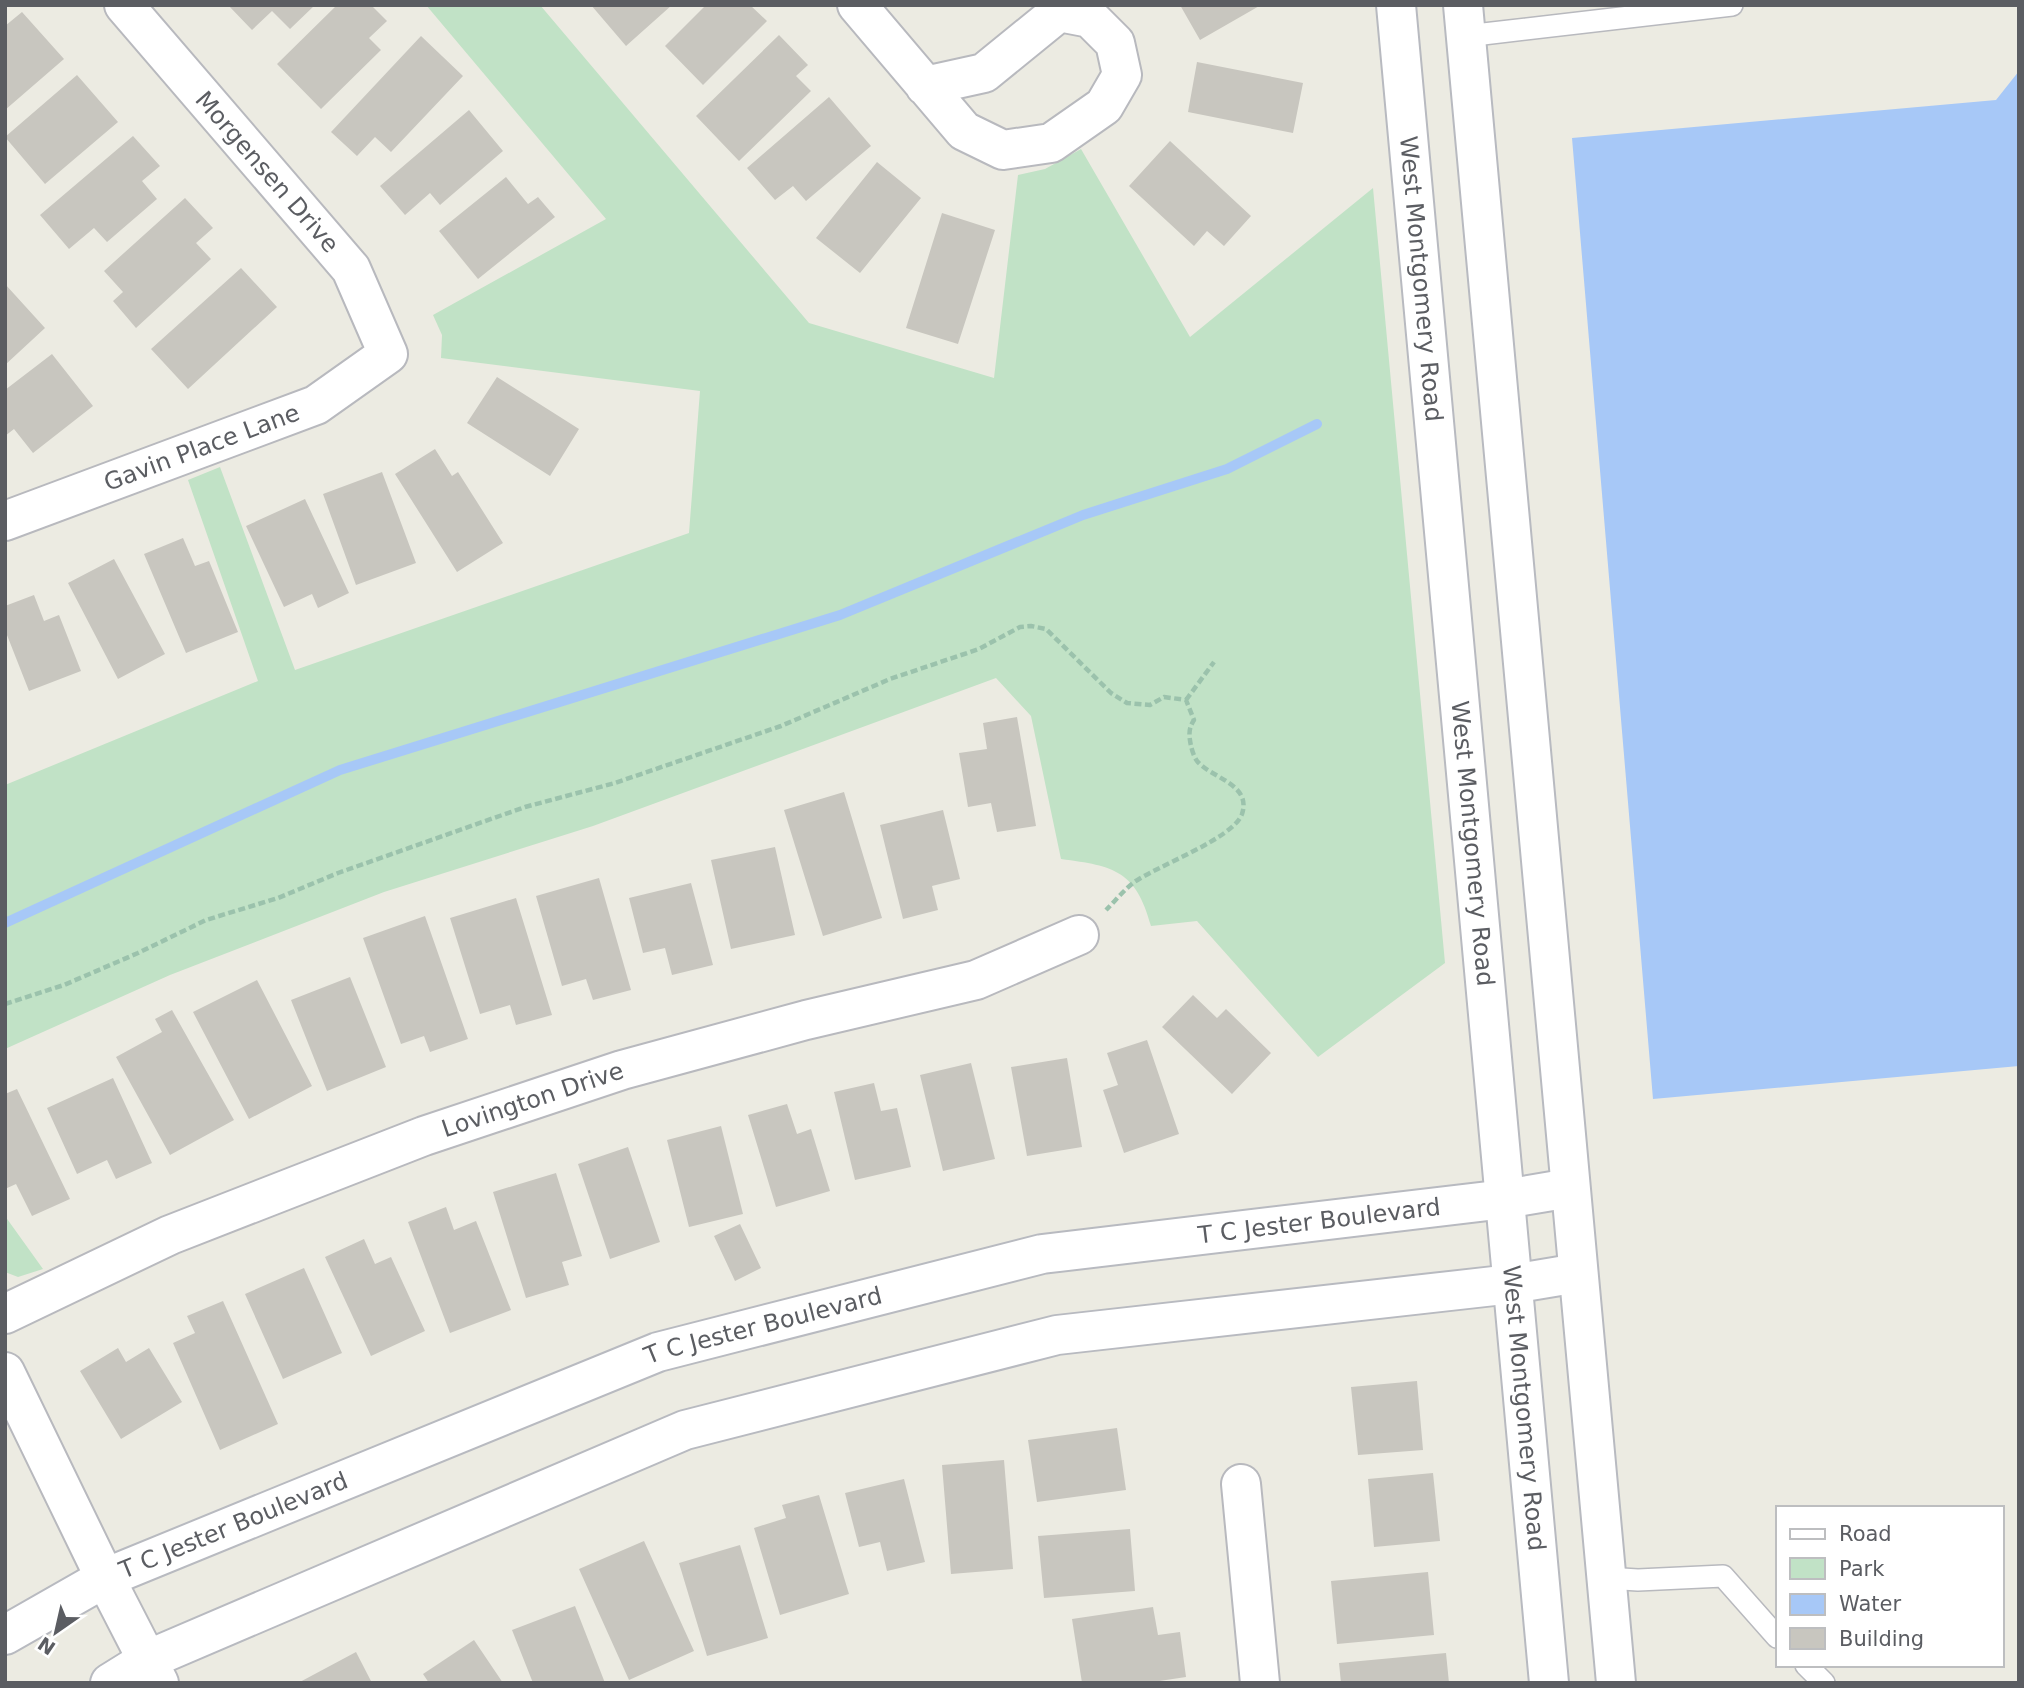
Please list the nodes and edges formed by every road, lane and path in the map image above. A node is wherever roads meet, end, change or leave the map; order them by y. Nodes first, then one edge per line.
1 (124, 5) edge
2 (856, 5) edge
3 (1396, 5) edge
4 (1732, 5) edge
5 (1464, 20) edge
6 (925, 86) junction
7 (388, 354) joint
8 (5, 521) edge
9 (1214, 662) dead end
10 (1186, 700) junction
11 (1079, 935) joint
12 (5, 1004) edge
13 (1570, 1188) junction
14 (1505, 1199) junction
15 (1578, 1273) junction
16 (1512, 1284) junction
17 (5, 1314) edge
18 (5, 1372) edge
19 (1241, 1484) dead end
20 (105, 1578) junction
21 (1606, 1578) junction
22 (5, 1635) edge
23 (1776, 1636) edge
24 (1808, 1667) edge
25 (153, 1671) edge
26 (110, 1683) edge
27 (1260, 1683) edge
28 (1549, 1683) edge
29 (1616, 1683) edge
30 (1824, 1683) edge

1 - 7 street, Morgensen Drive
2 - 6 street
3 - 14 street, West Montgomery Road
4 - 5 lane
5 - 13 street
6 - 6 street
7 - 8 street, Gavin Place Lane
9 - 10 path
10 - 11 path
10 - 12 path
11 - 17 street, Lovington Drive
13 - 14 street, T C Jester Boulevard
13 - 15 street
14 - 16 street, West Montgomery Road
14 - 20 street, T C Jester Boulevard
15 - 16 street
15 - 21 street
16 - 25 street
16 - 28 street, West Montgomery Road
18 - 20 street
19 - 27 street
20 - 22 street, T C Jester Boulevard
20 - 25 street
21 - 23 lane
21 - 29 street
24 - 30 lane
25 - 26 street

